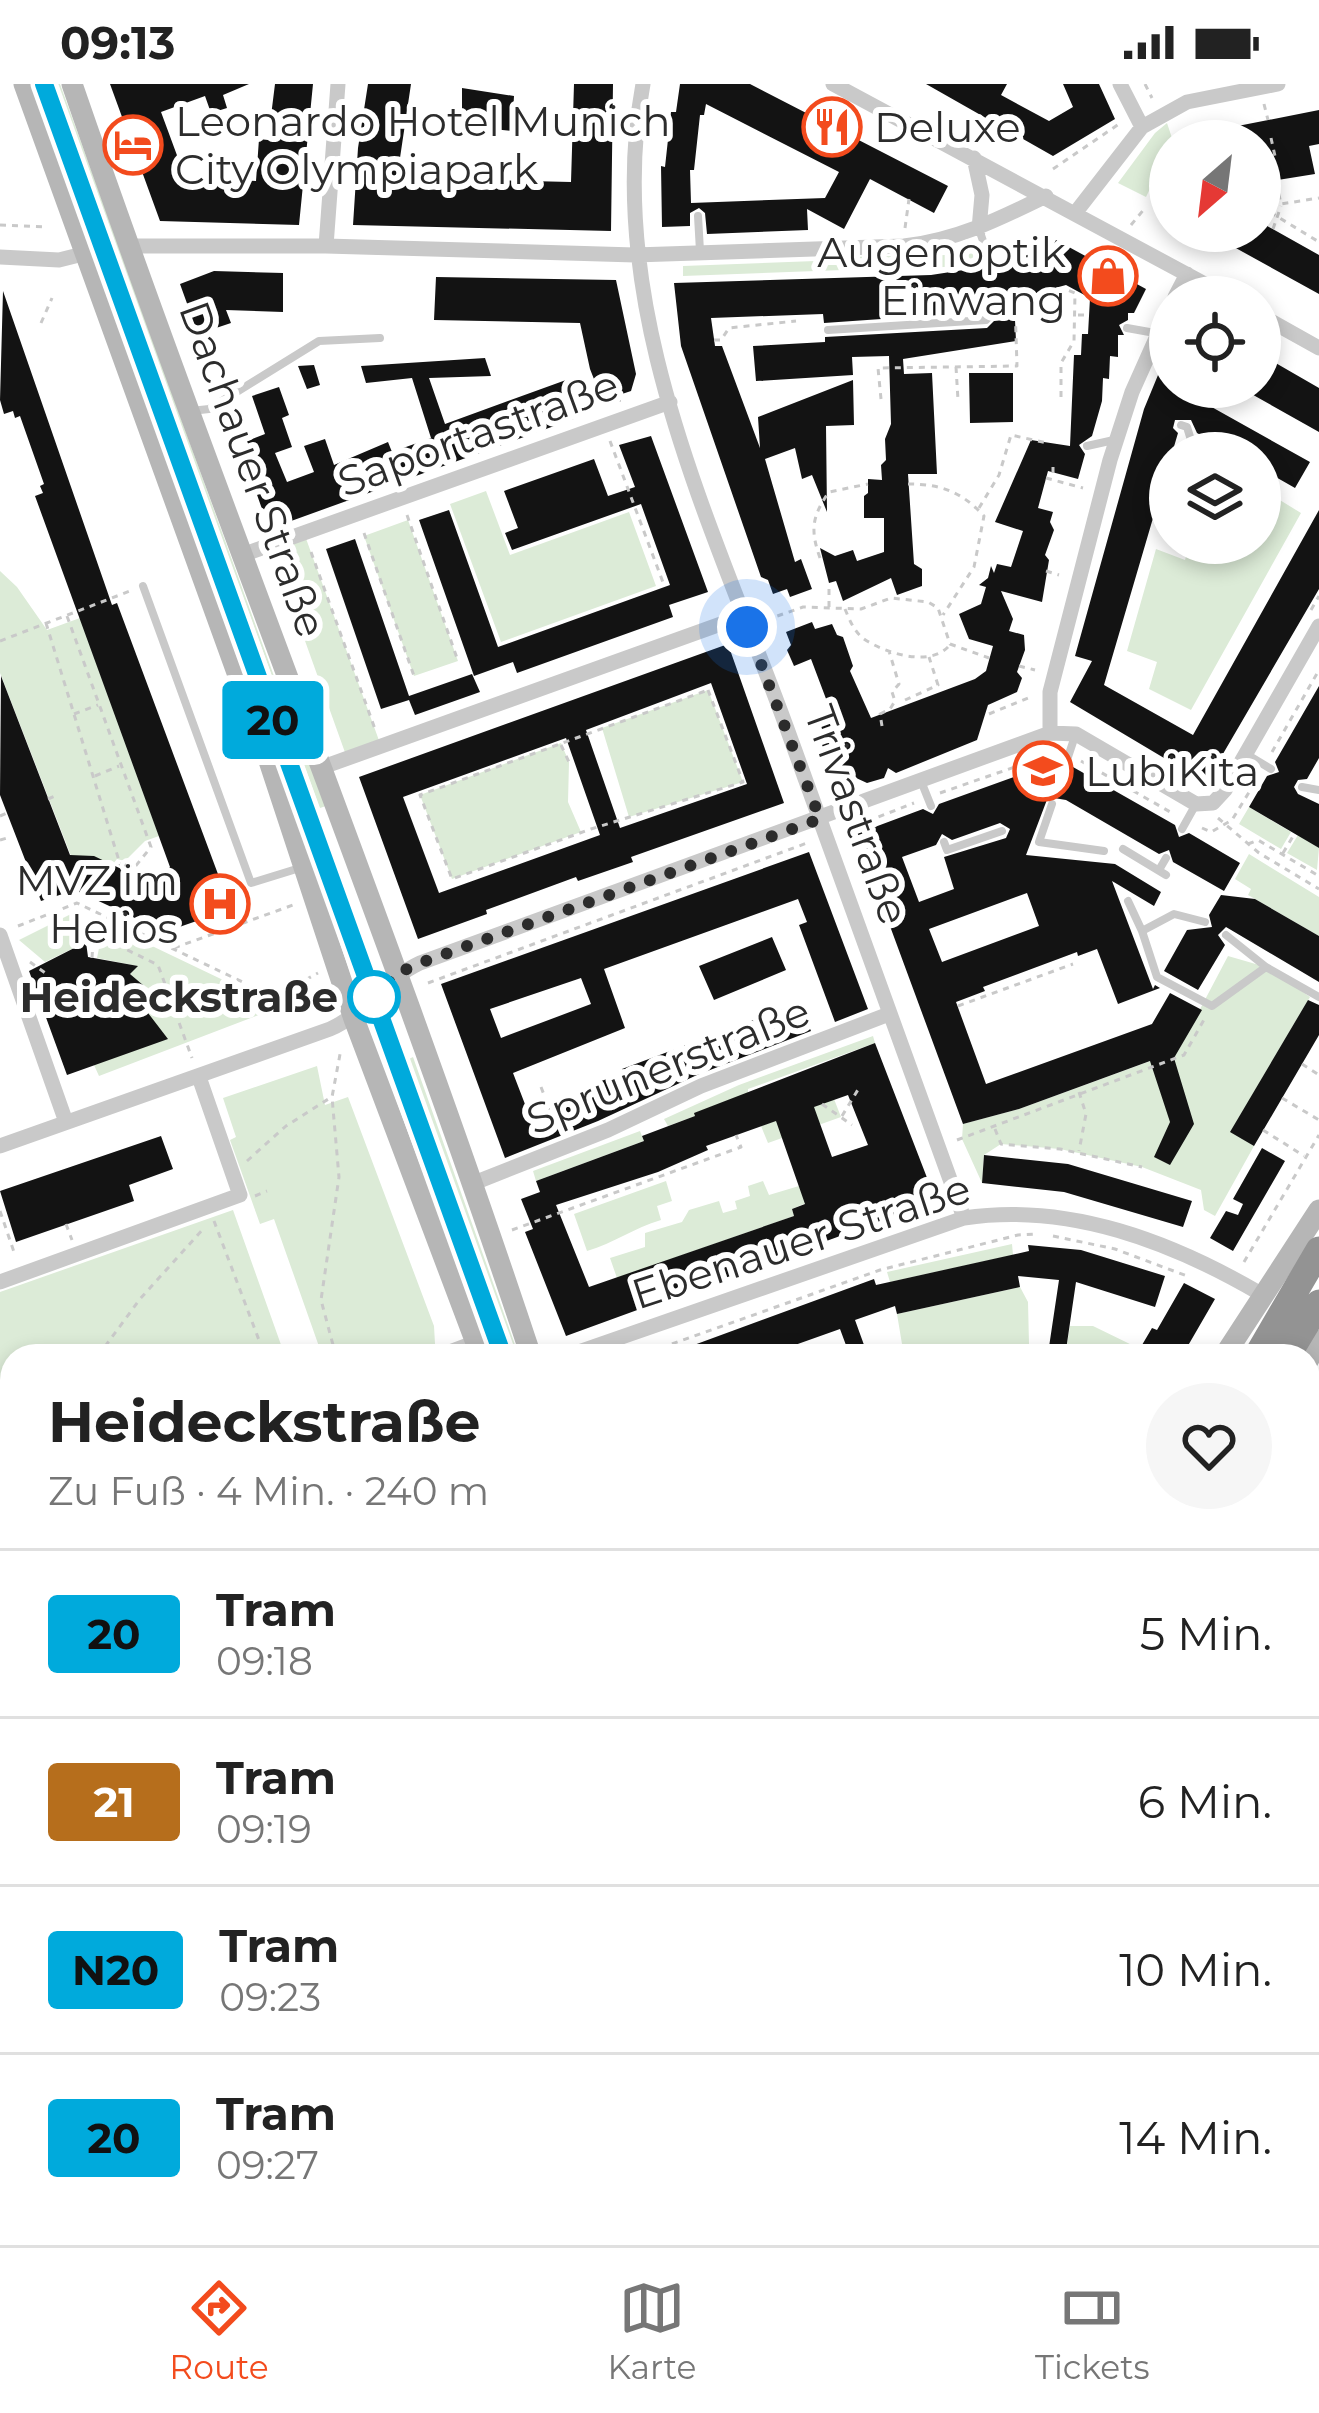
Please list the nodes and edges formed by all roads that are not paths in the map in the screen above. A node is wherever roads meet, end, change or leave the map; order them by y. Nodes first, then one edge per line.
1 (24, 84) edge
2 (72, 84) edge
3 (338, 84) edge
4 (643, 84) edge
5 (833, 84) edge
6 (1120, 84) edge
7 (1278, 84) edge
8 (1142, 127) junction
9 (974, 158) junction
10 (1046, 196) junction
11 (1076, 212) junction
12 (698, 217) dead end
13 (979, 229) junction
14 (326, 245) junction
15 (128, 246) junction
16 (83, 254) junction
17 (700, 254) junction
18 (635, 255) junction
19 (0, 257) edge
20 (992, 265) dead end
21 (1187, 274) joint
22 (1191, 276) edge
23 (1001, 303) dead end
24 (1281, 327) edge
25 (1127, 328) dead end
26 (829, 329) dead end
27 (1149, 332) edge
28 (380, 338) dead end
29 (1319, 348) edge
30 (1149, 361) edge
31 (670, 402) junction
32 (190, 412) junction
33 (1181, 424) dead end
34 (1189, 432) edge
35 (1117, 439) junction
36 (1087, 446) dead end
37 (242, 555) junction
38 (143, 586) road end
39 (745, 621) junction
40 (1319, 626) edge
41 (1050, 733) junction
42 (1076, 734) junction
43 (1246, 754) junction
44 (1066, 763) dead end
45 (323, 767) junction
46 (1271, 769) dead end
47 (921, 781) junction
48 (1302, 788) dead end
49 (1319, 790) edge
50 (1052, 804) dead end
51 (1204, 804) junction
52 (931, 806) dead end
53 (820, 819) junction
54 (1182, 829) dead end
55 (1002, 831) dead end
56 (944, 842) dead end
57 (1123, 849) dead end
58 (1104, 851) dead end
59 (1166, 858) dead end
60 (304, 866) junction
61 (1128, 901) dead end
62 (1205, 922) dead end
63 (1142, 931) junction
64 (4, 933) edge
65 (1226, 935) dead end
66 (1266, 967) junction
67 (398, 973) junction
68 (1319, 997) edge
69 (889, 1015) junction
70 (354, 1019) junction
71 (200, 1077) junction
72 (66, 1122) junction
73 (0, 1146) edge
74 (474, 1183) junction
75 (1319, 1210) edge
76 (964, 1218) junction
77 (1319, 1250) edge
78 (0, 1282) edge
79 (1261, 1294) junction
80 (1319, 1303) edge
81 (476, 1344) edge
82 (527, 1344) edge
83 (602, 1344) edge
84 (1231, 1344) edge
85 (1264, 1344) edge
86 (1294, 1344) edge

1 - 16 main road, Dachauer Straße
2 - 15 main road, Dachauer Straße
3 - 14 street
4 - 18 street, Trivastraße
5 - 9 street
6 - 8 street
7 - 8 street
8 - 11 street
9 - 10 street
9 - 13 street
10 - 11 street
10 - 13 street
11 - 21 street
12 - 17 lane
13 - 17 street
13 - 20 lane
14 - 15 street
14 - 18 street
15 - 32 main road, Dachauer Straße
16 - 19 street
16 - 60 main road, Dachauer Straße
17 - 18 street
18 - 31 street, Trivastraße
21 - 22 street
23 - 26 lane
24 - 29 street
25 - 27 lane
28 - 32 lane
30 - 35 street
31 - 37 street, Saportastraße
31 - 39 street, Trivastraße
32 - 37 main road, Dachauer Straße
33 - 34 lane
35 - 36 lane
35 - 41 street
37 - 45 main road, Dachauer Straße
38 - 60 lane
39 - 45 street
39 - 53 street, Trivastraße
40 - 43 street
41 - 42 street
41 - 47 street
42 - 44 lane
42 - 51 street
43 - 46 lane
43 - 51 street
45 - 67 main road, Dachauer Straße
47 - 52 lane
47 - 53 street
48 - 49 lane
50 - 58 lane
51 - 54 lane
53 - 67 street
53 - 69 street, Trivastraße
55 - 56 lane
57 - 59 lane
60 - 70 main road, Dachauer Straße
61 - 63 lane
62 - 63 lane
63 - 66 lane
64 - 72 street
65 - 66 lane
66 - 68 lane
67 - 70 street
67 - 74 main road, Dachauer Straße
69 - 74 street, Sprunerstraße
69 - 76 street, Trivastraße
70 - 71 street
70 - 81 main road, Dachauer Straße
71 - 72 street
71 - 78 street
72 - 73 street
74 - 82 main road, Dachauer Straße
75 - 79 main road
76 - 79 street, Ebenauer Straße
76 - 83 street, Ebenauer Straße
77 - 85 highway
79 - 84 main road
80 - 86 highway

